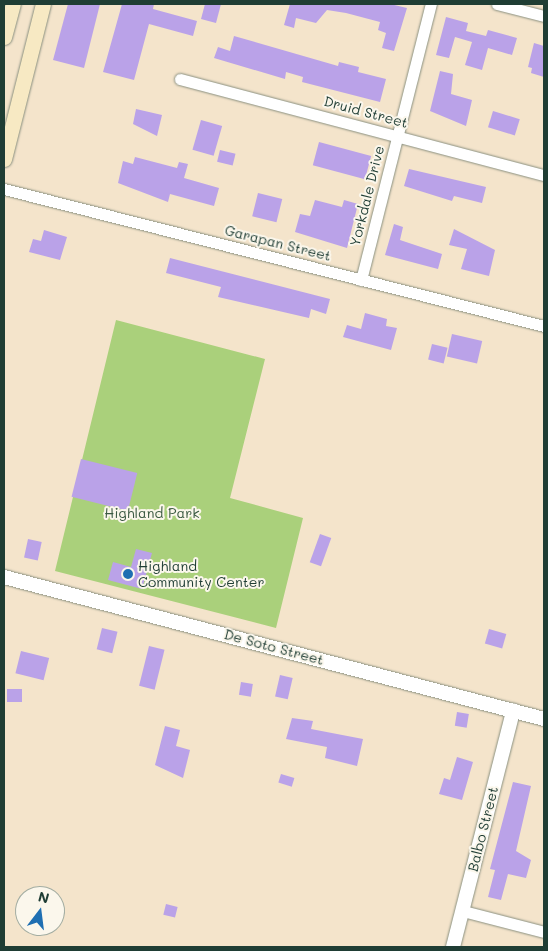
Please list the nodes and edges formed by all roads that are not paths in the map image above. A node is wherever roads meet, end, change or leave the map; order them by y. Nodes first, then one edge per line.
1 (13, 4) edge
2 (43, 4) edge
3 (431, 4) edge
4 (497, 4) edge
5 (544, 16) edge
6 (4, 37) edge
7 (180, 79) dead end
8 (397, 136) junction
9 (4, 159) edge
10 (544, 175) edge
11 (4, 188) edge
12 (361, 280) junction
13 (544, 326) edge
14 (4, 577) edge
15 (513, 711) junction
16 (544, 719) edge
17 (463, 911) junction
18 (544, 932) edge
19 (453, 947) edge

1 - 6 main road
2 - 9 main road
3 - 8 street, Yorkdale Drive
4 - 5 street
7 - 8 street, Druid Street
8 - 10 street, Druid Street
8 - 12 street, Yorkdale Drive
11 - 12 street, Garapan Street
12 - 13 street, Garapan Street
14 - 15 street, De Soto Street
15 - 16 street, De Soto Street
15 - 17 street, Balbo Street
17 - 18 street
17 - 19 street, Balbo Street

